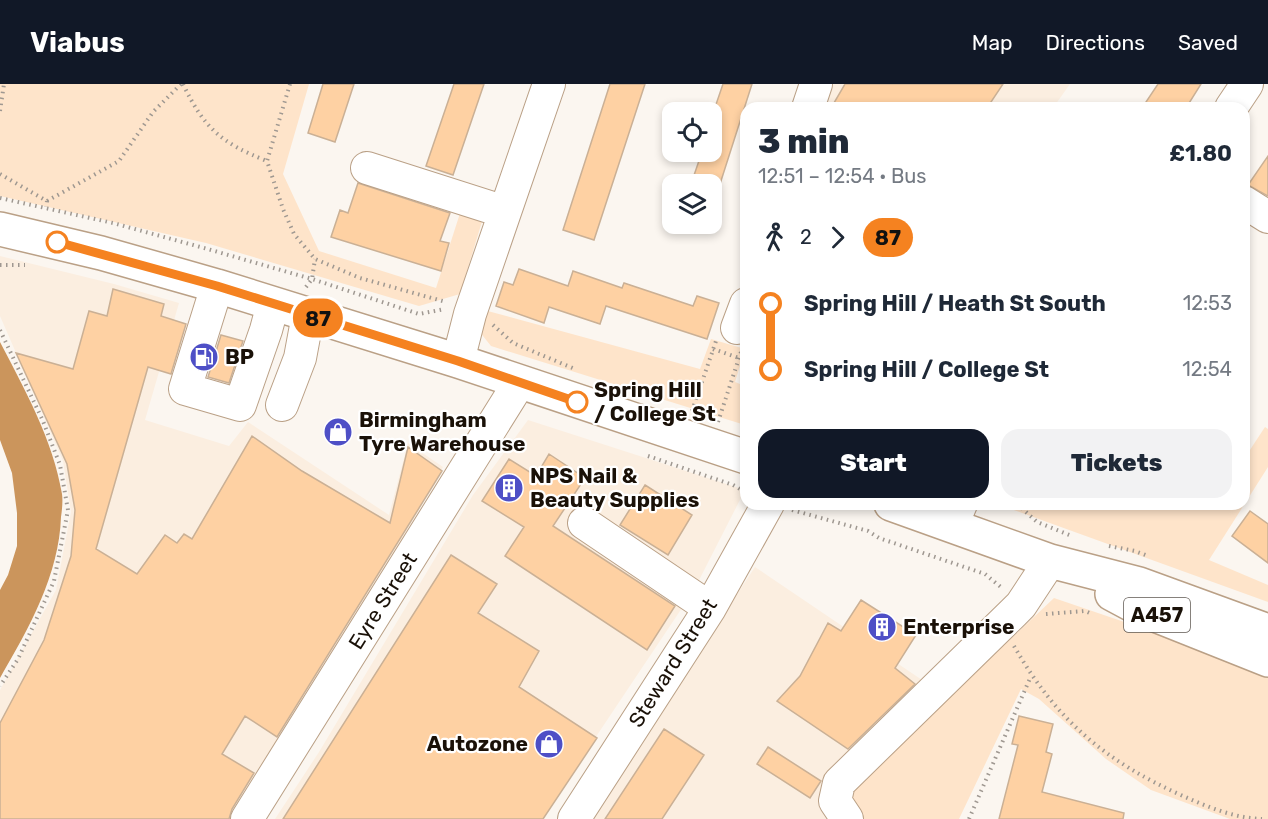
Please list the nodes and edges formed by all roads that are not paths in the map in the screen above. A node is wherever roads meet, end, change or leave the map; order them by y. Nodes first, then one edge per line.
1 (549, 84) edge
2 (816, 84) edge
3 (1247, 84) edge
4 (810, 102) edge
5 (1235, 102) edge
6 (368, 168) dead end
7 (1250, 206) edge
8 (504, 212) junction
9 (1268, 217) edge
10 (0, 229) edge
11 (217, 286) junction
12 (273, 304) junction
13 (308, 315) junction
14 (458, 361) junction
15 (519, 383) junction
16 (282, 405) dead end
17 (740, 456) edge
18 (764, 510) edge
19 (930, 510) edge
20 (956, 514) edge
21 (584, 524) dead end
22 (1050, 561) junction
23 (710, 608) junction
24 (1268, 631) edge
25 (1268, 660) edge
26 (247, 819) edge
27 (574, 819) edge
28 (847, 819) edge

1 - 8 street
2 - 4 street
3 - 5 street
6 - 8 street
7 - 9 street
8 - 14 street
10 - 11 main road
11 - 12 main road
11 - 12 street
12 - 13 main road
13 - 14 main road
13 - 16 street
14 - 15 main road
15 - 17 main road
15 - 26 street, Eyre Street
18 - 23 street, Steward Street
19 - 20 main road, A457
20 - 22 main road, A457
21 - 23 street
22 - 24 main road, A457
22 - 25 main road, A457
22 - 28 street
23 - 27 street, Steward Street

